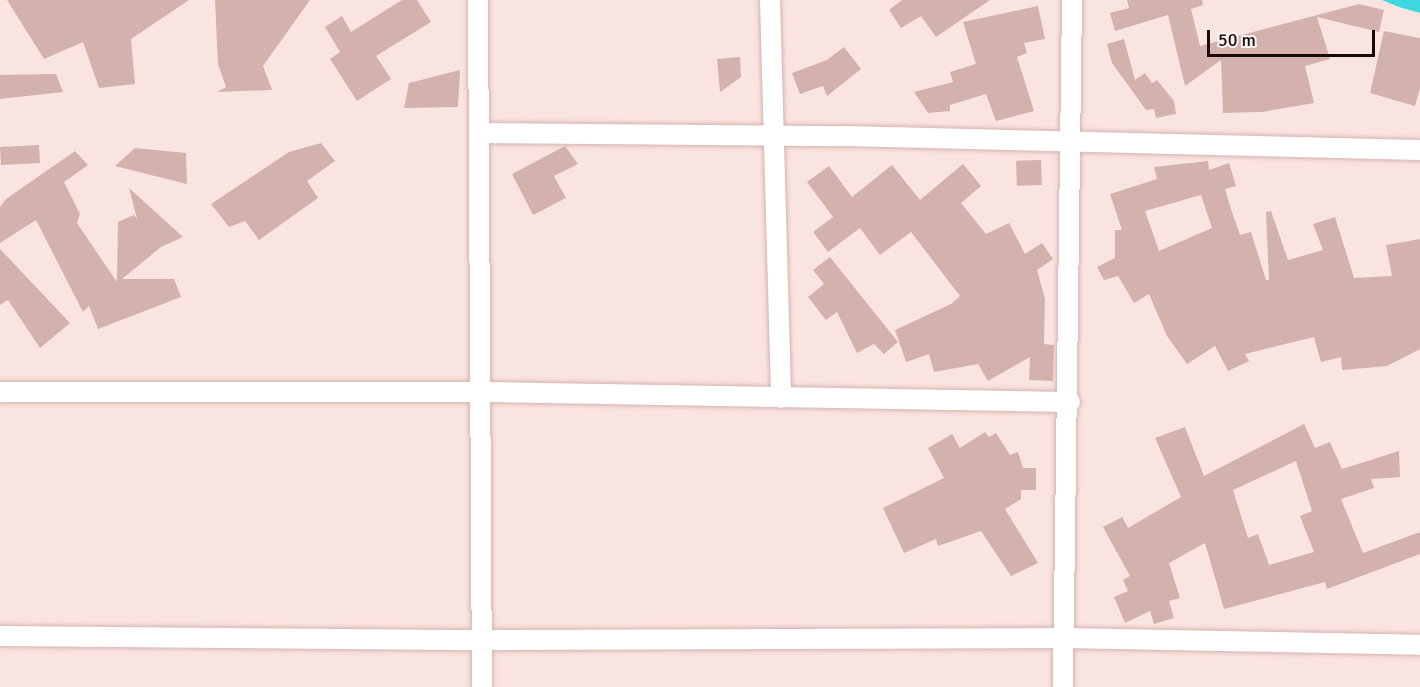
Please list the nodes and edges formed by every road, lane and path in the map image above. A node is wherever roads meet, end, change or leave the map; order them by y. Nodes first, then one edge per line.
1 (478, 0) edge
2 (770, 0) edge
3 (1072, 0) edge
4 (479, 133) junction
5 (774, 135) junction
6 (1072, 140) junction
7 (1420, 150) edge
8 (0, 392) edge
9 (480, 392) junction
10 (781, 398) junction
11 (1070, 402) junction
12 (0, 636) edge
13 (1064, 638) junction
14 (482, 640) junction
15 (1420, 645) edge
16 (482, 687) edge
17 (1064, 687) edge

1 - 4 street
2 - 5 street
3 - 6 street
4 - 5 street
4 - 9 street
5 - 6 street
5 - 10 street
6 - 7 street
6 - 11 street
8 - 9 street
9 - 10 street
9 - 14 street
10 - 11 street
11 - 13 street
12 - 14 street
13 - 14 street
13 - 15 street
13 - 17 street
14 - 16 street

